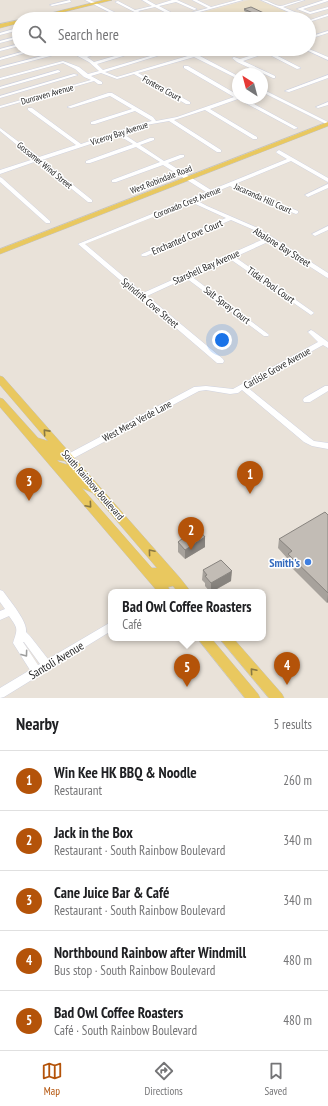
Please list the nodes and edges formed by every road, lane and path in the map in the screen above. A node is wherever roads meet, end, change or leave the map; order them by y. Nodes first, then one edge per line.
1 (69, 0) edge
2 (110, 0) edge
3 (144, 0) edge
4 (175, 0) edge
5 (194, 0) edge
6 (241, 0) edge
7 (263, 0) edge
8 (280, 0) edge
9 (303, 0) edge
10 (328, 0) edge
11 (94, 2) edge
12 (117, 2) dead end
13 (76, 4) dead end
14 (290, 4) junction
15 (52, 5) dead end
16 (156, 6) junction
17 (278, 7) junction
18 (211, 8) junction
19 (328, 8) edge
20 (195, 9) dead end
21 (135, 11) joint
22 (57, 12) edge
23 (113, 12) edge
24 (168, 12) edge
25 (196, 12) edge
26 (290, 12) edge
27 (306, 12) edge
28 (312, 12) edge
29 (328, 15) edge
30 (321, 17) junction
31 (316, 18) edge
32 (328, 20) edge
33 (12, 23) edge
34 (0, 26) edge
35 (10, 31) edge
36 (328, 32) edge
37 (0, 34) edge
38 (319, 35) junction
39 (316, 36) edge
40 (12, 39) edge
41 (328, 39) edge
42 (0, 42) edge
43 (12, 47) edge
44 (0, 50) edge
45 (316, 54) edge
46 (12, 56) edge
47 (45, 56) edge
48 (87, 56) edge
49 (119, 56) edge
50 (154, 56) edge
51 (192, 56) edge
52 (197, 56) edge
53 (252, 56) edge
54 (274, 56) edge
55 (84, 57) joint
56 (150, 57) junction
57 (234, 58) dead end
58 (0, 59) edge
59 (328, 59) edge
60 (239, 60) junction
61 (132, 62) junction
62 (160, 62) dead end
63 (94, 63) junction
64 (47, 66) junction
65 (143, 67) dead end
66 (186, 67) dead end
67 (0, 68) edge
68 (115, 68) junction
69 (254, 68) edge
70 (299, 68) dead end
71 (58, 71) junction
72 (0, 72) edge
73 (101, 72) junction
74 (124, 73) dead end
75 (135, 73) junction
76 (232, 74) edge
77 (76, 75) dead end
78 (268, 75) edge
79 (86, 76) junction
80 (328, 76) edge
81 (8, 77) junction
82 (69, 77) junction
83 (273, 77) dead end
84 (0, 79) edge
85 (94, 80) junction
86 (100, 83) dead end
87 (0, 88) edge
88 (286, 91) dead end
89 (232, 93) edge
90 (268, 93) edge
91 (0, 97) edge
92 (232, 100) edge
93 (188, 103) dead end
94 (328, 103) edge
95 (252, 104) edge
96 (318, 106) dead end
97 (0, 107) edge
98 (70, 107) dead end
99 (30, 109) dead end
100 (136, 109) junction
101 (207, 109) junction
102 (171, 120) junction
103 (155, 122) junction
104 (93, 123) dead end
105 (328, 124) edge
106 (296, 128) dead end
107 (0, 129) edge
108 (119, 133) junction
109 (255, 138) dead end
110 (152, 139) dead end
111 (136, 145) junction
112 (80, 146) junction
113 (219, 151) dead end
114 (279, 152) dead end
115 (182, 156) dead end
116 (292, 159) junction
117 (38, 160) junction
118 (88, 162) dead end
119 (163, 163) junction
120 (0, 172) edge
121 (0, 179) edge
122 (188, 179) junction
123 (328, 180) edge
124 (114, 181) dead end
125 (231, 184) junction
126 (328, 186) edge
127 (211, 192) junction
128 (308, 195) dead end
129 (192, 200) junction
130 (90, 201) dead end
131 (296, 212) dead end
132 (231, 218) junction
133 (48, 222) dead end
134 (328, 228) edge
135 (315, 234) dead end
136 (271, 238) junction
137 (81, 244) joint
138 (0, 252) edge
139 (144, 255) dead end
140 (230, 256) junction
141 (187, 276) junction
142 (328, 276) edge
143 (142, 296) junction
144 (311, 313) dead end
145 (311, 332) dead end
146 (266, 335) dead end
147 (325, 344) edge
148 (220, 361) dead end
149 (0, 379) edge
150 (242, 387) junction
151 (206, 388) joint
152 (328, 388) edge
153 (0, 389) edge
154 (18, 400) junction
155 (308, 400) dead end
156 (0, 401) edge
157 (34, 441) junction
158 (328, 446) edge
159 (69, 458) junction
160 (55, 465) junction
161 (100, 492) junction
162 (136, 559) junction
163 (176, 581) junction
164 (162, 589) edge
165 (183, 589) edge
166 (0, 594) edge
167 (11, 610) junction
168 (0, 616) edge
169 (108, 628) edge
170 (21, 634) junction
171 (206, 641) edge
172 (227, 641) edge
173 (46, 666) junction
174 (37, 672) junction
175 (0, 694) edge
176 (253, 698) edge
177 (277, 698) edge

1 - 13 street
1 - 15 street
2 - 11 main road
3 - 16 street
4 - 16 street
4 - 20 street
5 - 18 street
6 - 18 street
7 - 17 street
8 - 14 street
9 - 14 street
10 - 27 street
11 - 22 main road
11 - 23 street
12 - 21 street
14 - 17 street
16 - 21 street
16 - 24 street
17 - 26 street
18 - 25 street
19 - 28 street
29 - 30 street
30 - 31 street
30 - 32 street
33 - 34 main road
35 - 37 street
36 - 38 street
38 - 39 street
38 - 41 street
40 - 42 street
43 - 44 street
45 - 59 street
46 - 58 street
47 - 67 street
48 - 55 street
49 - 63 street
50 - 56 street
51 - 75 street
52 - 76 street
53 - 60 street
54 - 70 street
55 - 63 street
56 - 61 street
56 - 62 street
57 - 60 street
60 - 69 street
61 - 65 street
61 - 68 street
63 - 73 street
64 - 71 street
64 - 79 street
64 - 81 street
66 - 89 street
68 - 73 street
68 - 74 street
71 - 82 street
71 - 87 street
72 - 81 street
73 - 75 street
73 - 79 street
75 - 93 street, Fontera Court
77 - 82 street
78 - 83 street
79 - 85 street
80 - 88 street
81 - 84 street
82 - 91 street
85 - 86 street
85 - 97 street, Dunraven Avenue
90 - 105 street
92 - 101 street, Viceroy Bay Avenue
94 - 96 street
95 - 106 street
98 - 100 street
99 - 112 street
100 - 103 street
100 - 104 street
101 - 102 street, Viceroy Bay Avenue
101 - 109 street
102 - 103 street, Viceroy Bay Avenue
102 - 113 street
103 - 108 street, Viceroy Bay Avenue
105 - 122 main road, West Robindale Road
107 - 117 street, Gossamer Wind Street
108 - 111 street
108 - 112 street, Viceroy Bay Avenue
110 - 111 street
111 - 118 street
111 - 119 street
112 - 117 street, Viceroy Bay Avenue
114 - 116 street
115 - 119 street
116 - 123 street
116 - 125 street, Coronado Crest Avenue
117 - 120 street, Viceroy Bay Avenue
117 - 130 street, Gossamer Wind Street
119 - 122 street
119 - 124 street
121 - 133 street
122 - 127 street
122 - 138 main road, West Robindale Road
125 - 127 street, Coronado Crest Avenue
125 - 131 street, Jacaranda Hill Court
126 - 128 street
127 - 129 street, Coronado Crest Avenue
129 - 132 street, Abalone Bay Street
129 - 137 street, Coronado Crest Avenue
132 - 136 street, Abalone Bay Street
132 - 139 street, Enchanted Cove Court
134 - 135 street
136 - 140 street, Starshell Bay Avenue
136 - 142 street, Abalone Bay Street
137 - 143 street, Spindrift Cove Street
140 - 141 street, Starshell Bay Avenue
140 - 144 street, Tidal Pool Court
141 - 143 street, Starshell Bay Avenue
141 - 146 street, Salt Spray Court
143 - 148 street, Spindrift Cove Street
145 - 147 street
147 - 150 street, Carlisle Grove Avenue
149 - 154 main road, South Rainbow Boulevard
150 - 151 street, Carlisle Grove Avenue
150 - 158 street
151 - 159 street, West Mesa Verde Lane
152 - 155 street
153 - 154 main road
159 -> 154 main road, South Rainbow Boulevard
156 - 157 main road, South Rainbow Boulevard
157 - 159 main road
157 - 160 main road, South Rainbow Boulevard
159 - 161 main road, South Rainbow Boulevard
160 - 161 main road
160 -> 162 main road, South Rainbow Boulevard
163 -> 161 main road, South Rainbow Boulevard
162 - 163 main road
162 - 164 main road, South Rainbow Boulevard
163 - 165 main road, South Rainbow Boulevard
166 - 167 street
167 - 168 street
167 - 170 street
169 - 173 street, Santoli Avenue
170 - 173 street
170 -> 174 street
171 - 176 main road
177 -> 172 main road
173 - 174 street, Santoli Avenue
174 - 175 street, Santoli Avenue

